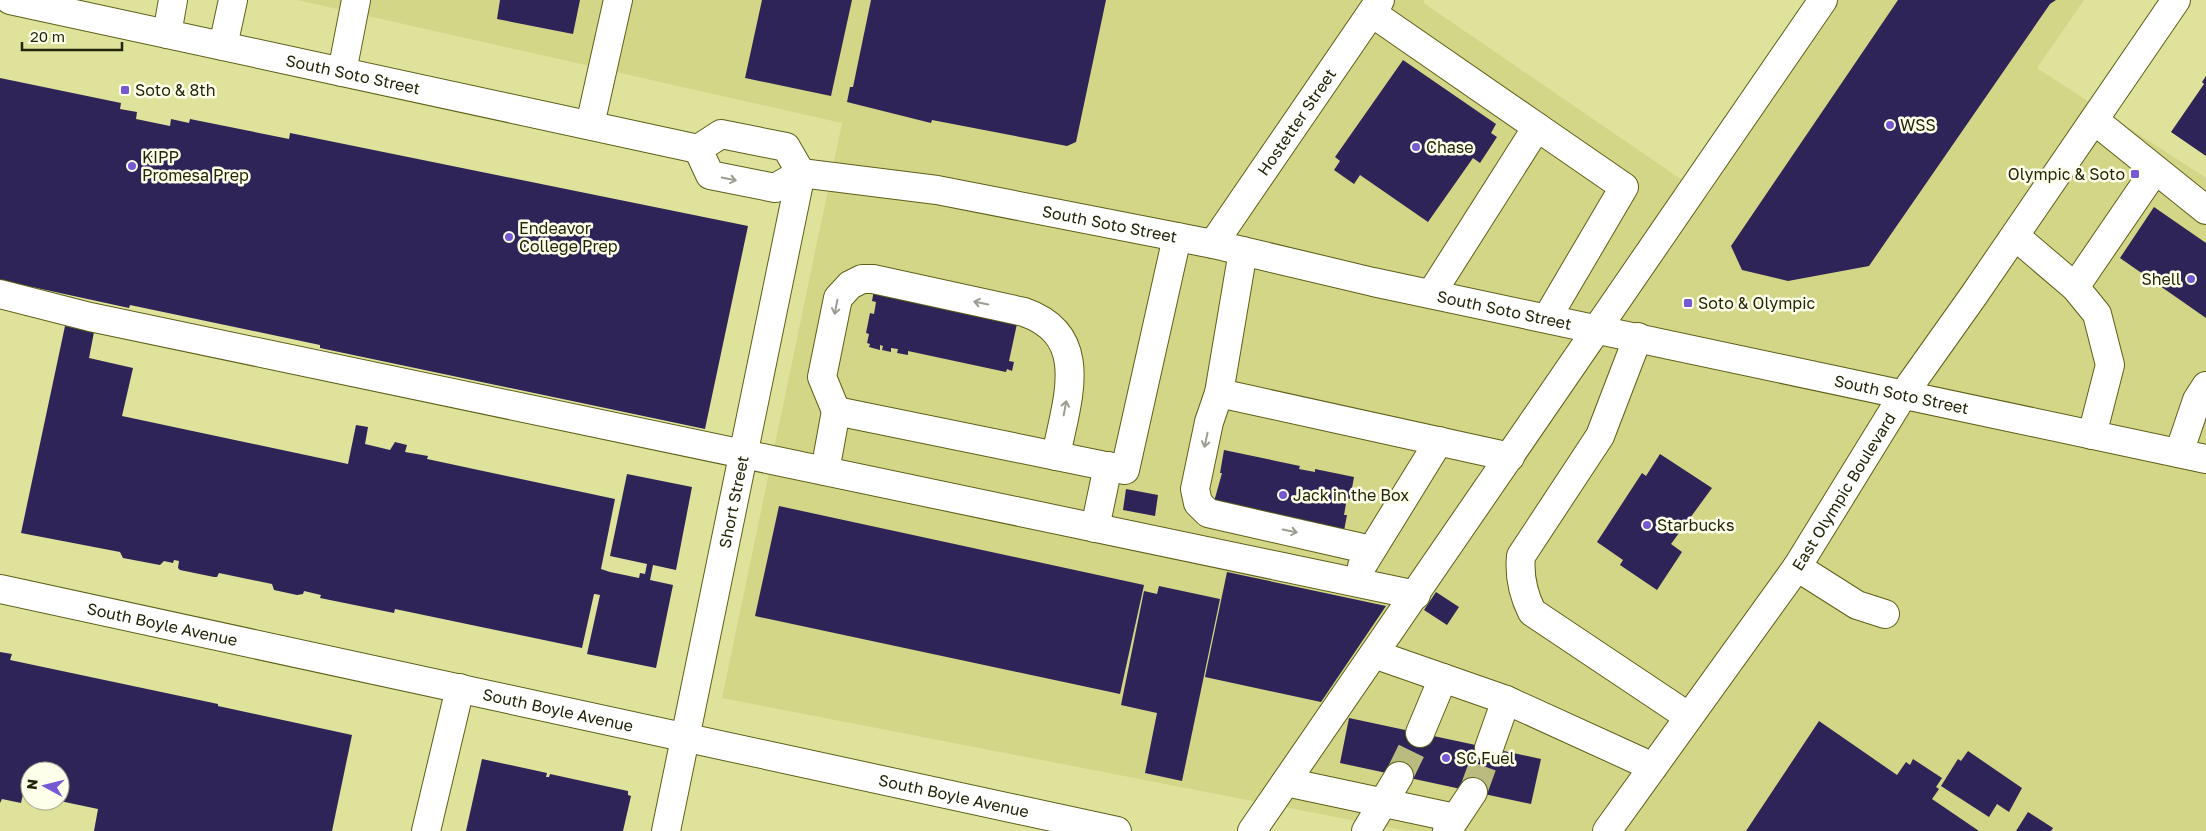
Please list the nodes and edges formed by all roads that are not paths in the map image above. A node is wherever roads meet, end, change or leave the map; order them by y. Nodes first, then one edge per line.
1 (173, 0) edge
2 (233, 0) edge
3 (356, 0) edge
4 (618, 0) edge
5 (1823, 0) edge
6 (2176, 0) edge
7 (15, 1) edge
8 (1376, 6) edge
9 (167, 34) junction
10 (223, 46) junction
11 (342, 72) junction
12 (2094, 120) junction
13 (590, 125) junction
14 (1538, 127) junction
15 (698, 149) junction
16 (2155, 170) junction
17 (802, 173) junction
18 (2206, 210) edge
19 (2015, 236) junction
20 (1177, 237) junction
21 (1213, 244) junction
22 (1243, 251) junction
23 (2076, 287) junction
24 (0, 294) edge
25 (1432, 294) junction
26 (1546, 318) junction
27 (1599, 329) junction
28 (1638, 337) junction
29 (2206, 386) edge
30 (1219, 393) junction
31 (1903, 395) junction
32 (836, 411) junction
33 (2092, 435) junction
34 (1439, 441) junction
35 (2179, 453) junction
36 (744, 454) junction
37 (1056, 456) junction
38 (1510, 457) junction
39 (2206, 459) edge
40 (1108, 466) junction
41 (825, 471) junction
42 (1095, 528) junction
43 (1371, 550) junction
44 (1797, 567) junction
45 (1352, 582) junction
46 (0, 589) edge
47 (1416, 595) junction
48 (1885, 614) dead end
49 (1374, 654) junction
50 (1443, 678) junction
51 (460, 688) junction
52 (1506, 700) junction
53 (1689, 717) junction
54 (1420, 733) tunnel mouth
55 (686, 737) junction
56 (1489, 748) tunnel mouth
57 (1653, 767) junction
58 (1399, 776) tunnel mouth
59 (1286, 782) junction
60 (1473, 792) tunnel mouth
61 (1382, 803) junction
62 (1451, 825) edge
63 (426, 831) edge
64 (666, 831) edge
65 (1117, 831) edge
66 (1252, 831) edge
67 (1366, 831) edge
68 (1607, 831) edge

1 - 9 main road
2 - 10 main road
3 - 11 main road
4 - 13 main road
5 - 27 main road
6 - 12 main road, East Olympic Boulevard
7 - 9 main road, South Soto Street
8 - 14 main road
8 - 21 main road, Hostetter Street
9 - 10 main road, South Soto Street
10 - 11 main road, South Soto Street
11 - 13 main road, South Soto Street
12 - 16 main road
12 - 19 main road, East Olympic Boulevard
13 - 15 main road, South Soto Street
14 - 25 main road
14 - 26 main road
15 - 17 main road
15 -> 17 main road
16 - 18 main road
16 - 23 main road
17 - 20 main road, South Soto Street
17 - 36 main road, Short Street
19 - 23 main road
19 - 31 main road, East Olympic Boulevard
20 - 21 main road, South Soto Street
20 - 40 main road
21 - 22 main road, South Soto Street
22 - 25 main road, South Soto Street
22 - 30 main road
23 - 33 main road
24 - 36 main road
25 - 26 main road, South Soto Street
26 - 27 main road, South Soto Street
27 - 28 main road, South Soto Street
27 - 38 main road
28 - 31 main road, South Soto Street
28 - 53 main road
29 - 35 main road
30 - 34 main road
30 -> 43 main road
31 - 33 main road, South Soto Street
31 - 44 main road, East Olympic Boulevard
32 - 37 main road
37 -> 32 main road
32 - 41 main road
33 - 35 main road, South Soto Street
34 - 38 main road
34 - 43 main road
35 - 39 main road, South Soto Street
36 - 41 main road
36 - 55 main road, Short Street
37 - 40 main road
38 - 47 main road
40 - 42 main road
41 - 42 main road
42 - 45 main road
43 - 45 main road
44 - 48 main road
44 - 53 main road, East Olympic Boulevard
45 - 47 main road
46 - 51 main road, South Boyle Avenue
47 - 49 main road
49 - 50 main road
49 - 59 main road
50 - 52 main road
50 - 54 main road
51 - 55 main road, South Boyle Avenue
51 - 63 main road
52 - 56 main road
52 - 57 main road
53 - 57 main road, East Olympic Boulevard
55 - 64 main road, Short Street
55 - 65 main road, South Boyle Avenue
57 - 68 main road, East Olympic Boulevard
58 - 61 main road
59 - 61 main road
59 - 66 main road
60 - 62 main road
61 - 62 main road
61 - 67 main road

